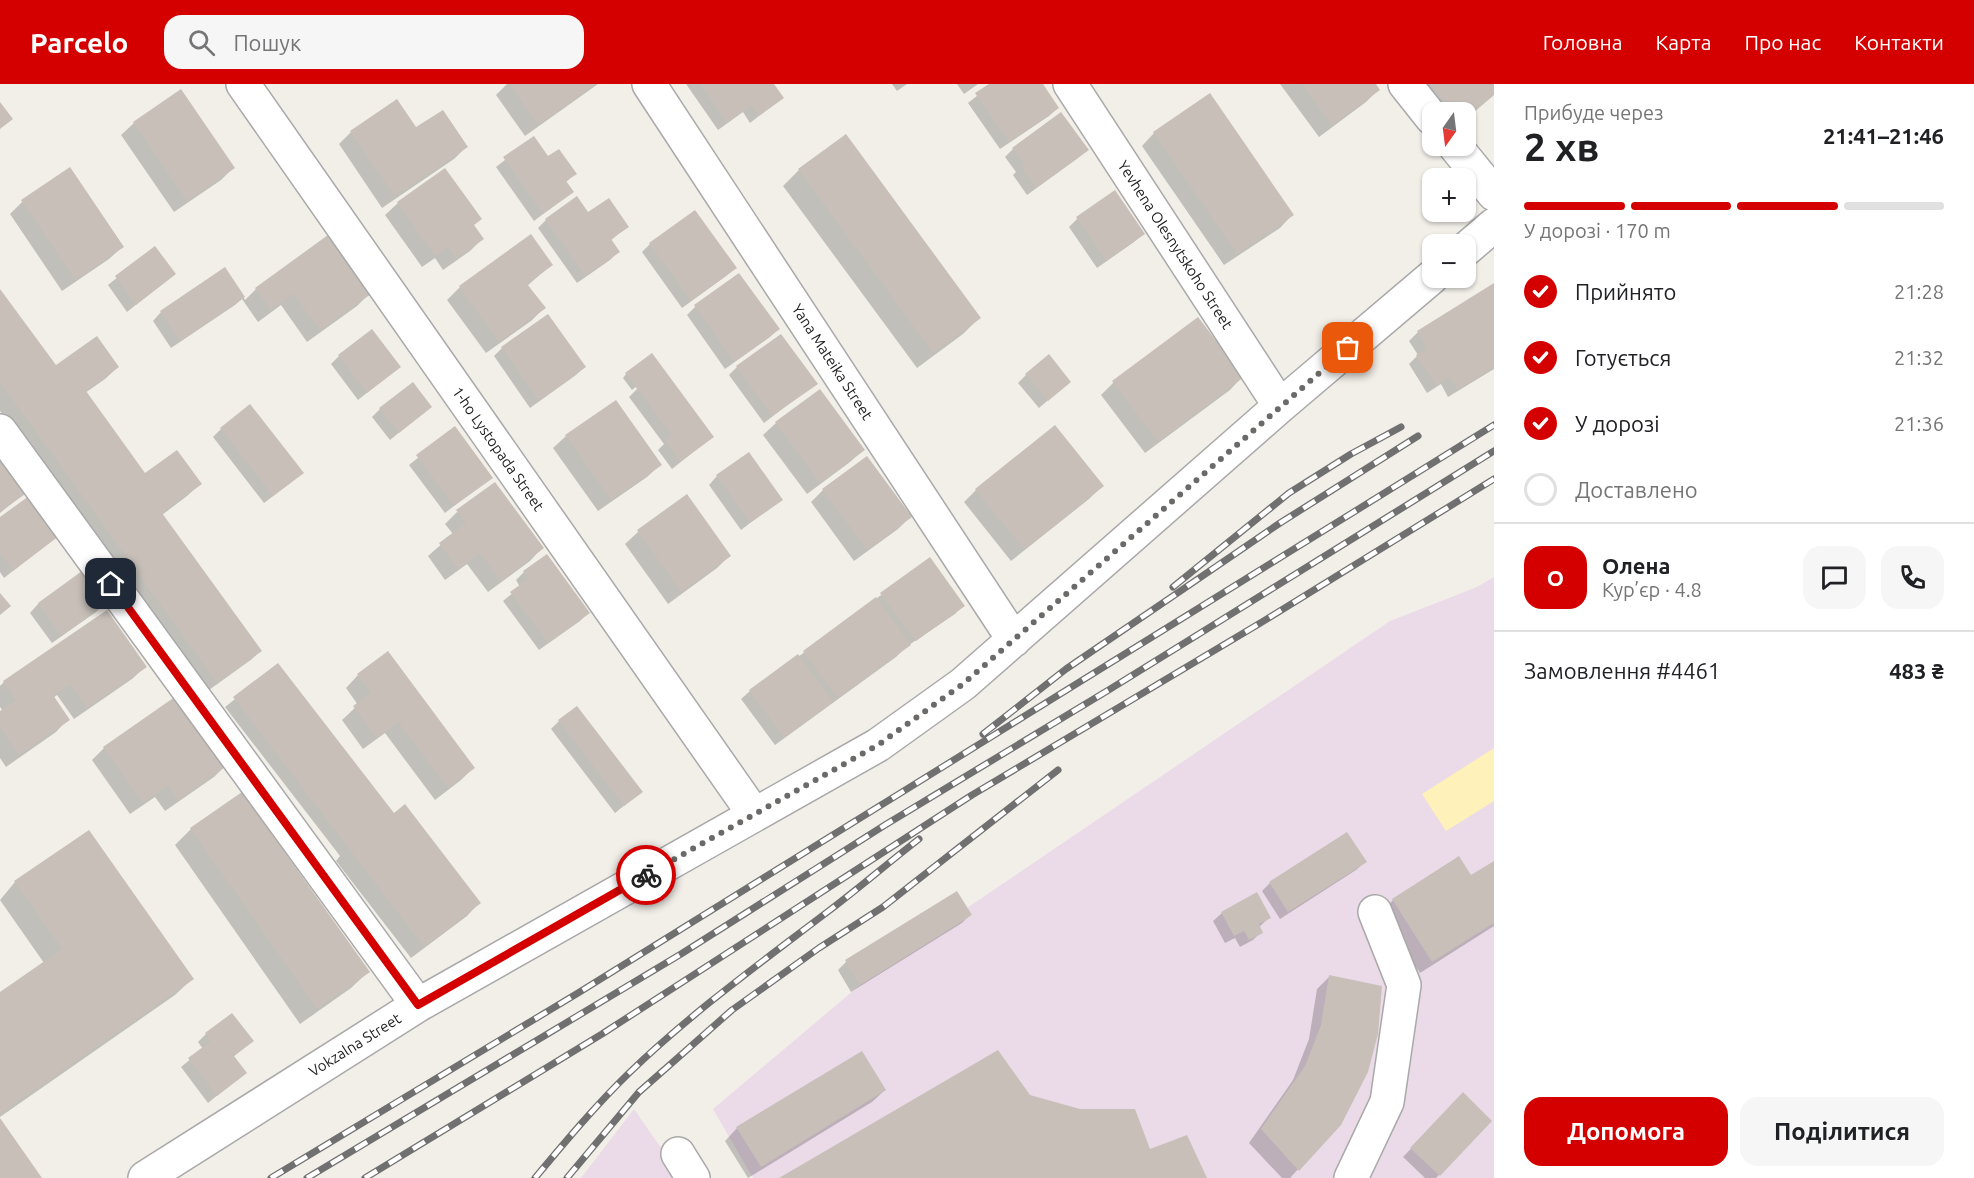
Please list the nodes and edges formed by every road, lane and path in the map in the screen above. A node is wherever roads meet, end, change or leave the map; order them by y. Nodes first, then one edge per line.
1 (243, 84) edge
2 (649, 84) edge
3 (1070, 84) edge
4 (1405, 84) edge
5 (1422, 105) edge
6 (1463, 156) edge
7 (1494, 194) edge
8 (1494, 225) edge
9 (1476, 240) edge
10 (1422, 285) edge
11 (1280, 406) junction
12 (0, 431) edge
13 (1014, 640) junction
14 (754, 813) junction
15 (1375, 912) dead end
16 (418, 1005) junction
17 (145, 1178) edge
18 (1351, 1178) edge

1 - 14 street, 1-ho Lystopada Street
2 - 13 street, Yana Mateika Street
3 - 11 street, Yevhena Olesnytskoho Street
4 - 5 street
6 - 7 street
8 - 9 street
10 - 11 street, Vokzalna Street
11 - 13 street, Vokzalna Street
12 - 16 street
13 - 14 street, Vokzalna Street
14 - 16 street, Vokzalna Street
15 - 18 street
16 - 17 street, Vokzalna Street

